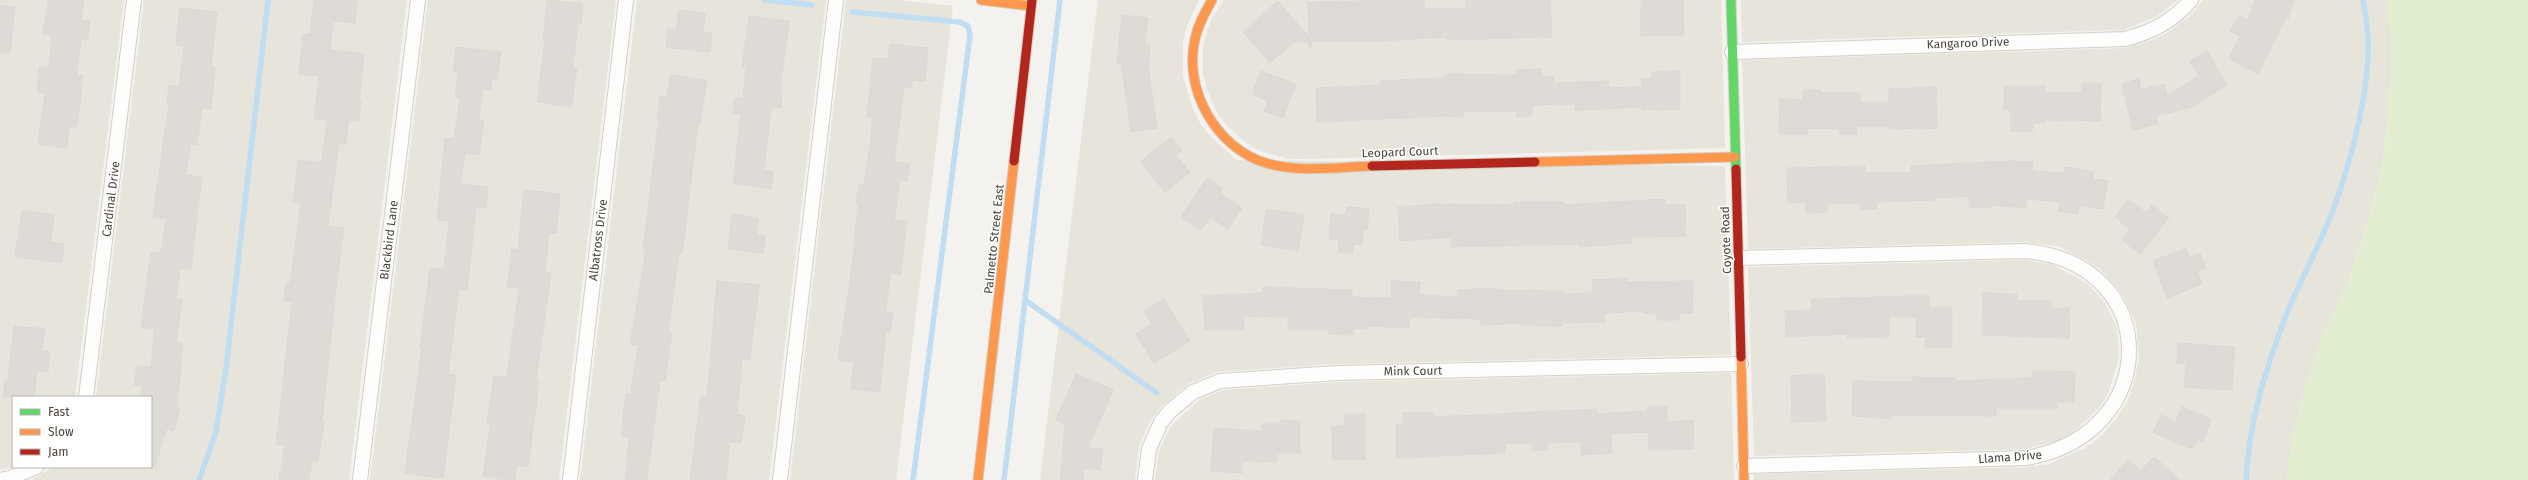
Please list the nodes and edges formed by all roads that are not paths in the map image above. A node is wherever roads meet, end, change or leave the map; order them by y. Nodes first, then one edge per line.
1 (134, 0) edge
2 (418, 0) edge
3 (626, 0) edge
4 (836, 0) edge
5 (981, 0) edge
6 (1212, 0) edge
7 (1731, 0) edge
8 (2191, 0) edge
9 (1031, 3) edge
10 (1732, 52) junction
11 (1735, 157) junction
12 (1738, 258) junction
13 (1741, 364) junction
14 (86, 396) edge
15 (1744, 466) junction
16 (34, 468) edge
17 (0, 480) edge
18 (360, 480) edge
19 (570, 480) edge
20 (780, 480) edge
21 (978, 480) edge
22 (1145, 480) edge
23 (1744, 480) edge

1 - 14 street, Cardinal Drive
2 - 18 street, Blackbird Lane
3 - 19 street, Albatross Drive
4 - 20 street
5 - 9 street
6 - 11 street, Leopard Court
7 - 10 street, Coyote Road
8 - 10 street, Kangaroo Drive
9 - 21 street, Palmetto Street East
10 - 11 street, Coyote Road
11 - 12 street, Coyote Road
12 - 13 street, Coyote Road
12 - 15 street, Llama Drive
13 - 15 street, Coyote Road
13 - 22 street, Mink Court
15 - 23 street, Coyote Road
16 - 17 street

